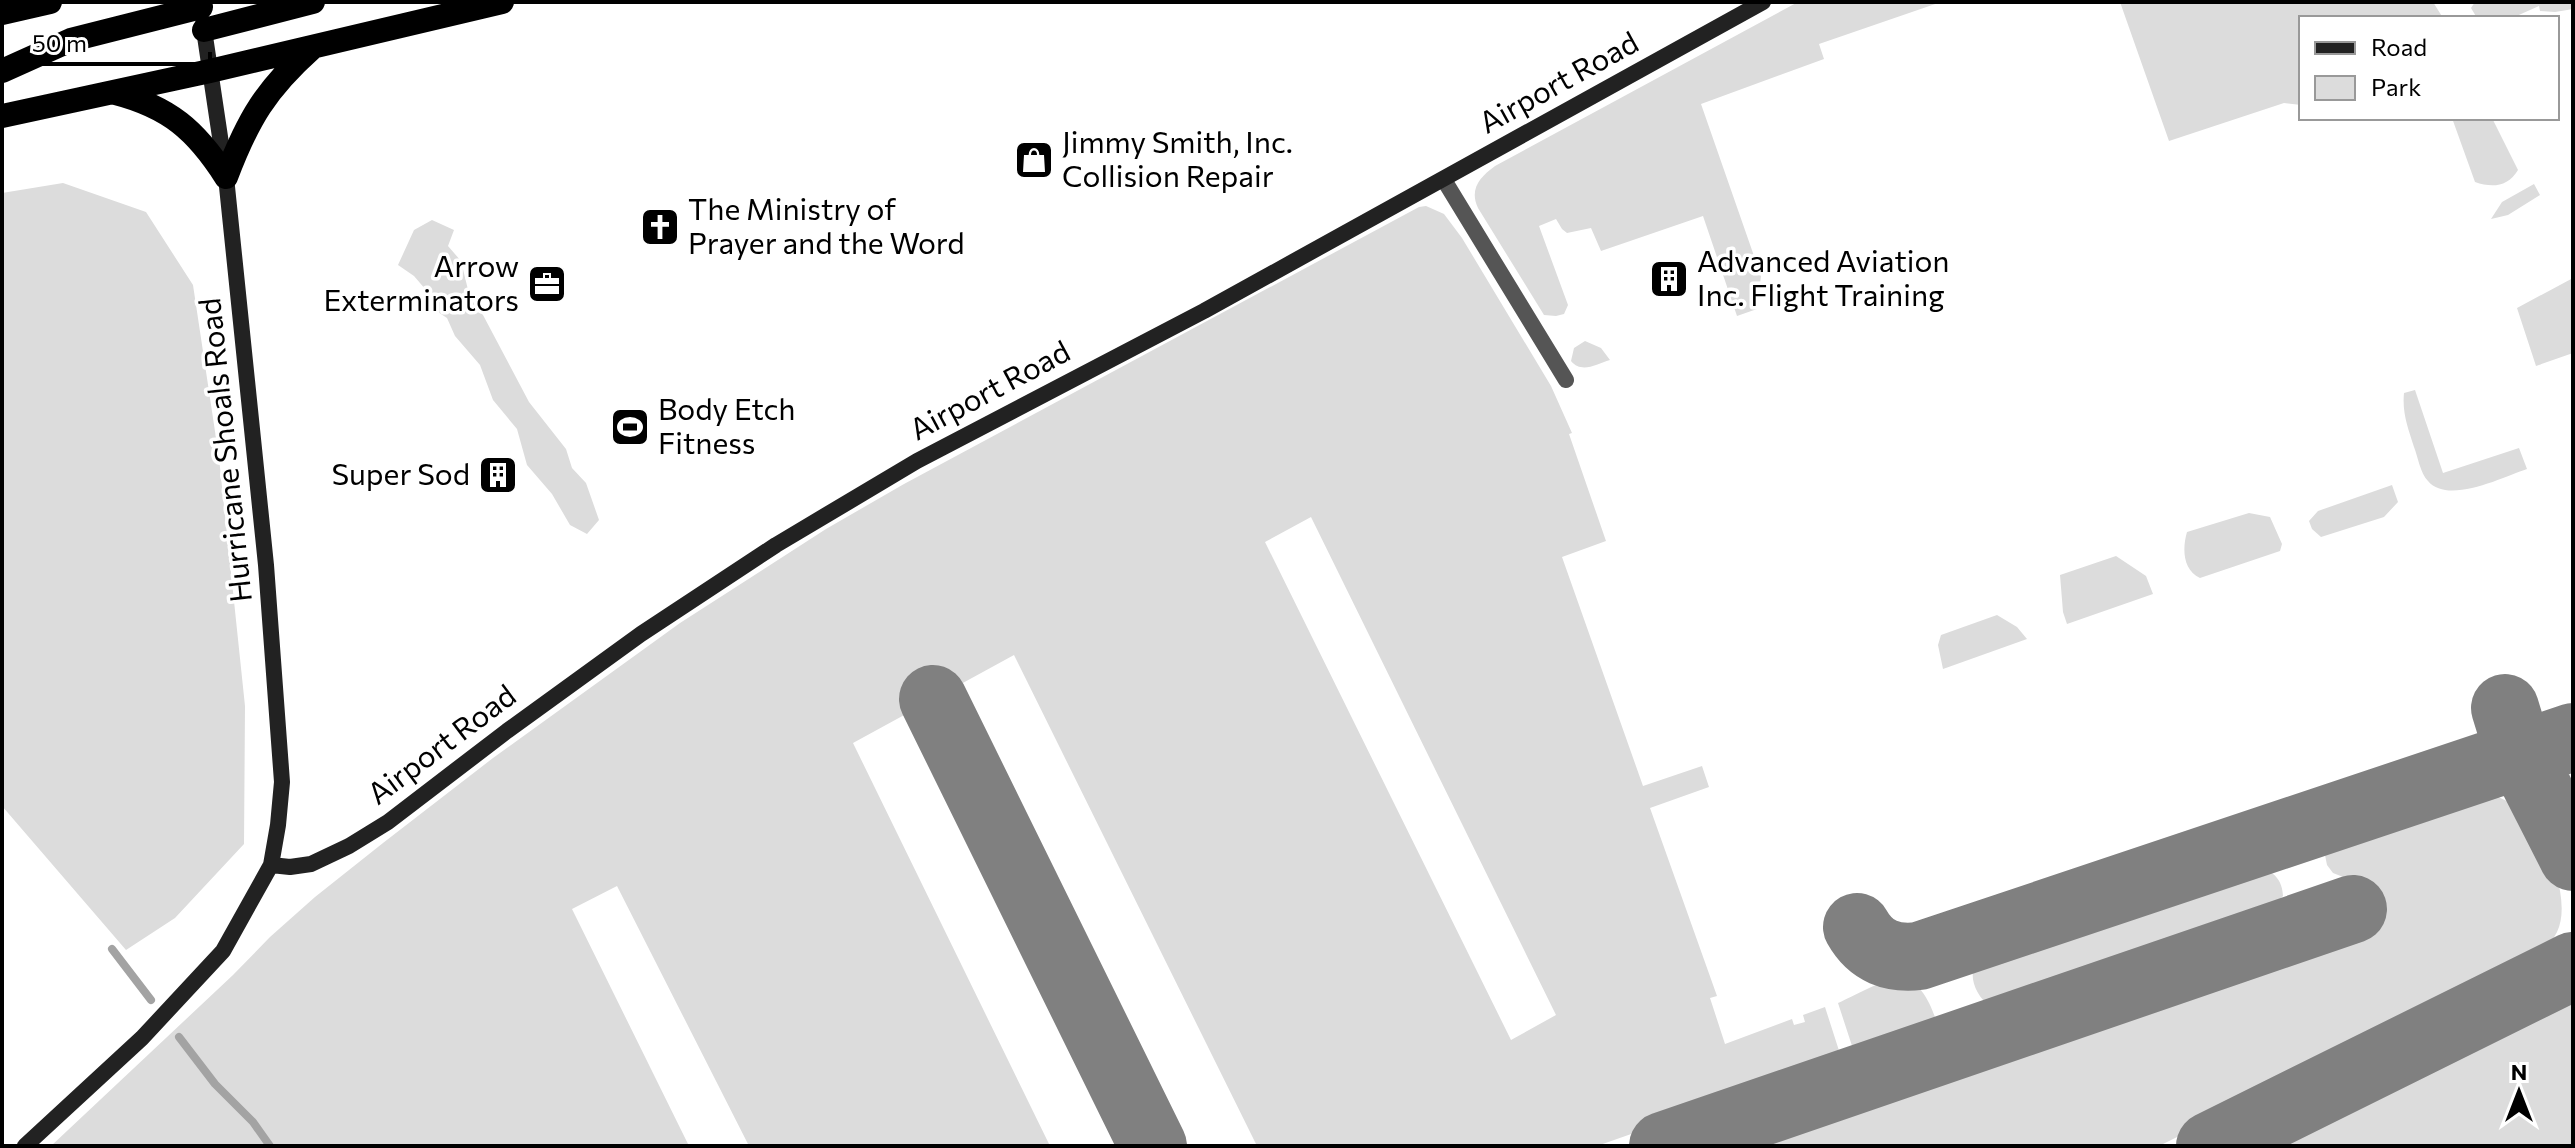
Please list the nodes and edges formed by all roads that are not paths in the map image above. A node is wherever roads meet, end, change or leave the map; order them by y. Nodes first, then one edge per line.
1 (50, 2) edge
2 (313, 2) edge
3 (502, 2) edge
4 (1763, 2) edge
5 (2, 13) edge
6 (202, 13) edge
7 (316, 45) junction
8 (2, 71) edge
9 (210, 71) junction
10 (112, 92) junction
11 (2, 116) edge
12 (226, 177) junction
13 (1444, 180) junction
14 (1566, 380) dead end
15 (271, 865) junction
16 (25, 1146) edge

1 - 5 highway
2 - 6 highway
3 - 7 highway
4 - 13 street, Airport Road
6 - 8 highway
6 - 9 street, Hurricane Shoals Road
7 - 9 highway
7 - 12 highway
9 - 10 highway
9 - 12 street, Hurricane Shoals Road
10 - 11 highway
10 - 12 highway
12 - 15 street, Hurricane Shoals Road
13 - 14 street
13 - 15 street, Airport Road
15 - 16 street, Hurricane Shoals Road

